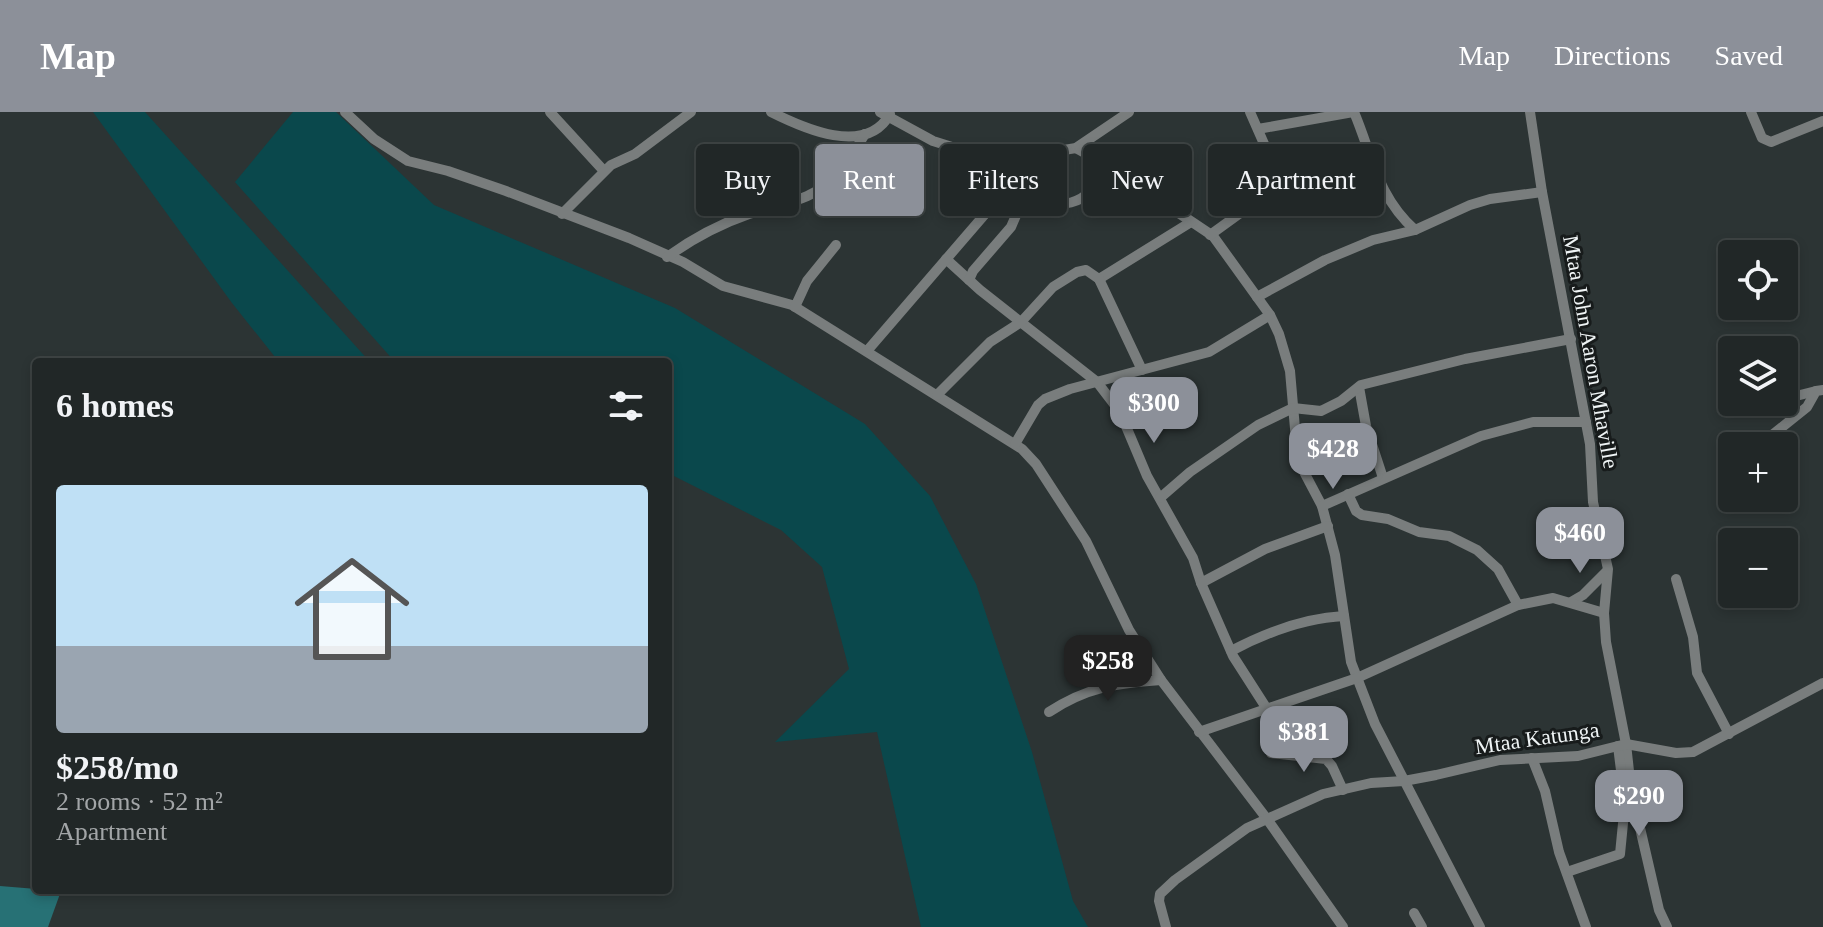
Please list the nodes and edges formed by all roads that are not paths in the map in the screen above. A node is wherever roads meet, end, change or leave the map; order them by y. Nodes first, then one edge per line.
1 (345, 112) edge
2 (551, 112) edge
3 (691, 112) edge
4 (771, 112) edge
5 (1129, 112) edge
6 (1250, 112) edge
7 (1354, 112) edge
8 (1530, 112) edge
9 (1751, 112) edge
10 (886, 114) edge
11 (1823, 121) edge
12 (1258, 129) junction
13 (865, 134) junction
14 (942, 144) edge
15 (1076, 148) junction
16 (1067, 149) edge
17 (1083, 152) edge
18 (604, 171) junction
19 (1542, 192) junction
20 (562, 214) junction
21 (984, 216) edge
22 (1015, 216) edge
23 (1182, 216) edge
24 (1191, 222) junction
25 (1415, 230) junction
26 (1210, 235) junction
27 (836, 245) dead end
28 (667, 257) junction
29 (946, 259) junction
30 (1099, 279) junction
31 (969, 280) junction
32 (1257, 297) junction
33 (795, 307) junction
34 (1270, 315) junction
35 (1021, 322) junction
36 (1571, 339) junction
37 (867, 351) junction
38 (1142, 370) junction
39 (1097, 382) junction
40 (1359, 387) junction
41 (1820, 390) edge
42 (937, 395) junction
43 (1798, 396) edge
44 (1293, 408) junction
45 (1586, 422) junction
46 (1776, 432) edge
47 (1015, 444) junction
48 (1383, 478) junction
49 (1348, 494) junction
50 (1160, 498) junction
51 (1322, 506) junction
52 (1328, 526) junction
53 (1608, 569) junction
54 (1676, 579) dead end
55 (1201, 583) junction
56 (1571, 602) junction
57 (1518, 605) junction
58 (1604, 613) junction
59 (1344, 616) junction
60 (1231, 651) junction
61 (1357, 678) junction
62 (1161, 680) junction
63 (1823, 683) edge
64 (1267, 709) junction
65 (1049, 712) dead end
66 (1199, 732) junction
67 (1729, 734) junction
68 (1622, 745) junction
69 (1271, 753) dead end
70 (1532, 758) junction
71 (1404, 781) junction
72 (1343, 790) junction
73 (1267, 819) junction
74 (1567, 872) junction
75 (1414, 913) dead end
76 (1166, 927) edge
77 (1343, 927) edge
78 (1422, 927) edge
79 (1480, 927) edge
80 (1586, 927) edge
81 (1667, 927) edge

1 - 20 street
2 - 18 street
3 - 18 street
4 - 13 street
5 - 15 street
6 - 12 street
7 - 12 street
7 - 25 street
8 - 19 street, Mtaa John Aaron Mhaville
9 - 11 street
10 - 13 street
10 - 14 street
12 - 26 street
13 - 28 street
15 - 16 street
15 - 17 street
18 - 20 street
19 - 25 street
19 - 36 street, Mtaa John Aaron Mhaville
20 - 28 street
21 - 29 street
22 - 31 street
23 - 24 street
24 - 26 street
24 - 30 street
25 - 32 street
26 - 32 street
27 - 33 street
28 - 33 street
29 - 31 street
29 - 37 street
30 - 35 street
30 - 38 street
31 - 35 street
32 - 34 street
33 - 37 street
34 - 38 street
34 - 44 street
35 - 39 street
35 - 42 street
36 - 40 street
36 - 45 street, Mtaa John Aaron Mhaville
37 - 42 street
38 - 39 street
39 - 47 street
39 - 50 street
40 - 44 street
40 - 48 street
41 - 43 street
41 - 46 street
42 - 47 street
44 - 50 street
44 - 51 street
45 - 48 street
45 - 53 street, Mtaa John Aaron Mhaville
47 - 62 street
48 - 49 street
49 - 51 street
49 - 57 street
50 - 55 street
51 - 52 street
52 - 55 street
52 - 59 street
53 - 56 street
53 - 58 street, Mtaa John Aaron Mhaville
54 - 67 street
55 - 60 street
56 - 57 street
56 - 58 street
57 - 61 street
58 - 68 street, Mtaa John Aaron Mhaville
59 - 60 street
59 - 61 street
60 - 64 street
61 - 64 street
61 - 71 street
62 - 65 street
62 - 66 street
63 - 67 street, Mtaa Katunga
64 - 66 street
66 - 73 street
67 - 68 street, Mtaa Katunga
68 - 70 street, Mtaa Katunga
68 - 74 street
68 - 81 street, Mtaa John Aaron Mhaville
69 - 72 street
70 - 71 street, Mtaa Katunga
70 - 74 street
71 - 72 street, Mtaa Katunga
71 - 79 street
72 - 73 street, Mtaa Katunga
73 - 76 street, Mtaa Katunga
73 - 77 street
74 - 80 street
75 - 78 street

